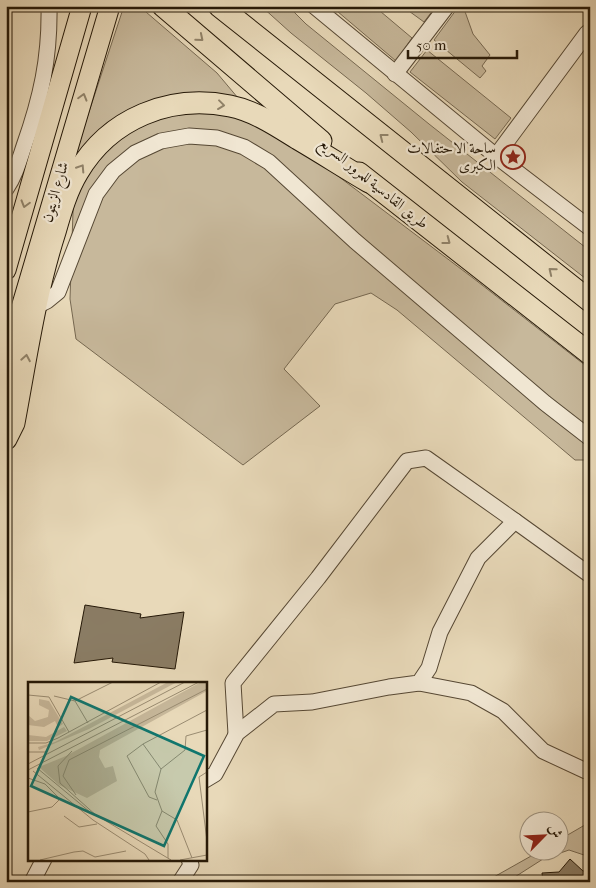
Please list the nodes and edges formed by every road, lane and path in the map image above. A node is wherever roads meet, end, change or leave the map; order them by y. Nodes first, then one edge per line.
1 (49, 6) edge
2 (82, 6) edge
3 (110, 6) edge
4 (163, 6) edge
5 (219, 6) edge
6 (233, 6) edge
7 (314, 6) edge
8 (447, 6) edge
9 (589, 32) edge
10 (269, 46) junction
11 (395, 74) junction
12 (496, 156) junction
13 (369, 182) junction
14 (6, 189) edge
15 (590, 228) edge
16 (6, 270) edge
17 (590, 301) edge
18 (35, 308) junction
19 (18, 328) edge
20 (590, 354) edge
21 (6, 380) edge
22 (590, 438) edge
23 (6, 439) edge
24 (515, 521) junction
25 (590, 574) edge
26 (419, 683) junction
27 (236, 734) junction
28 (590, 770) edge
29 (206, 779) edge
30 (43, 860) edge
31 (189, 860) edge
32 (32, 882) edge
33 (180, 882) edge

1 - 14 street
2 -> 16 main road, شارع الزيتون
19 -> 3 main road, شارع الزيتون
4 -> 13 highway, طريق القادسية للمرور السريع
5 - 10 highway
6 - 10 highway
7 - 11 street
8 - 11 street
9 - 12 street
17 -> 10 highway
11 - 12 street
12 - 15 street
18 -> 13 highway
13 -> 20 highway, طريق القادسية للمرور السريع
18 - 19 highway
18 - 22 street
19 - 21 main road, شارع الزيتون
23 -> 19 highway
24 - 25 street
24 - 26 street
24 - 27 street
26 - 27 street
26 - 28 street
27 - 29 street
30 - 32 street
31 - 33 street

